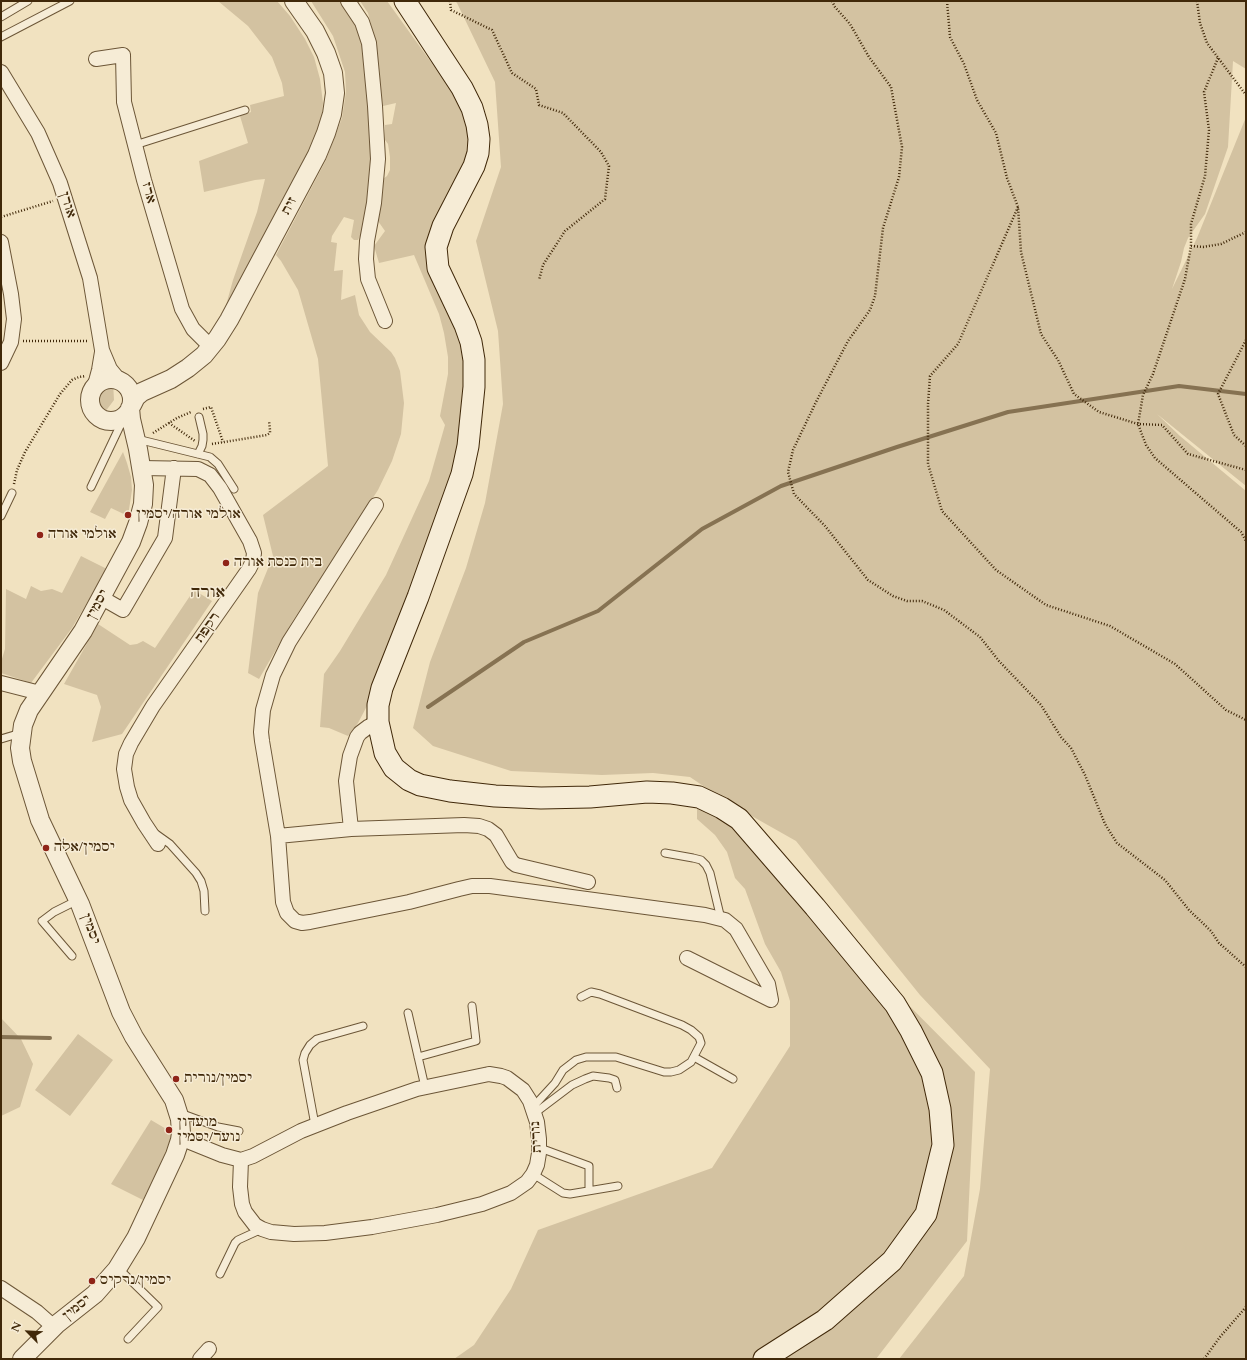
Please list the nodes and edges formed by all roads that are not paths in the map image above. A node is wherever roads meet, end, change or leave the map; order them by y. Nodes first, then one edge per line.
1 (28, 1) edge
2 (70, 1) edge
3 (294, 1) edge
4 (348, 1) edge
5 (405, 1) edge
6 (1, 17) edge
7 (1, 37) edge
8 (96, 59) dead end
9 (1, 72) edge
10 (245, 110) dead end
11 (135, 145) junction
12 (1, 242) edge
13 (385, 321) dead end
14 (102, 345) junction
15 (211, 347) junction
16 (1, 363) edge
17 (97, 380) junction
18 (121, 381) junction
19 (161, 383) junction
20 (131, 407) junction
21 (199, 417) dead end
22 (116, 424) junction
23 (136, 438) junction
24 (198, 454) junction
25 (142, 468) junction
26 (174, 468) junction
27 (91, 487) dead end
28 (234, 489) dead end
29 (12, 493) road end
30 (376, 505) dead end
31 (1, 516) edge
32 (102, 598) junction
33 (1, 682) edge
34 (40, 693) junction
35 (378, 722) junction
36 (21, 733) junction
37 (1, 739) edge
38 (147, 828) junction
39 (351, 829) junction
40 (278, 836) junction
41 (158, 844) dead end
42 (665, 853) dead end
43 (588, 882) dead end
44 (78, 900) junction
45 (205, 911) dead end
46 (721, 918) junction
47 (72, 956) dead end
48 (687, 958) dead end
49 (581, 997) dead end
50 (472, 1006) dead end
51 (408, 1013) dead end
52 (363, 1026) dead end
53 (418, 1057) junction
54 (694, 1057) junction
55 (733, 1079) dead end
56 (425, 1087) junction
57 (617, 1088) dead end
58 (534, 1110) junction
59 (179, 1113) junction
60 (315, 1124) junction
61 (239, 1131) dead end
62 (180, 1138) junction
63 (540, 1148) junction
64 (242, 1160) junction
65 (533, 1174) junction
66 (618, 1186) dead end
67 (589, 1190) junction
68 (262, 1230) junction
69 (118, 1268) junction
70 (220, 1274) dead end
71 (1, 1288) edge
72 (54, 1327) junction
73 (128, 1339) dead end
74 (22, 1359) edge
75 (764, 1359) edge

1 - 6 lane
2 - 7 lane
3 - 15 street, זית
4 - 13 street
5 - 35 main road
8 - 11 street, ארז
9 - 14 street, אורן
10 - 11 lane
11 - 15 street, ארז
12 - 16 street
14 - 17 street, אורן
14 - 18 street, אורן
15 - 19 street, זית
17 - 18 street
17 - 22 street
18 - 19 street, זית
18 - 20 street
19 - 20 street, זית
20 - 22 street
20 - 23 street, יסמין
21 - 24 lane
22 - 25 street, יסמין
22 - 27 lane
23 - 24 lane
23 - 25 street, יסמין
24 - 28 lane
25 - 26 street, רקפת
25 - 32 street, יסמין
26 - 32 street
26 - 38 street, רקפת
29 - 31 lane
30 - 40 street
32 - 34 street, יסמין
33 - 34 street
34 - 36 street, יסמין
35 - 39 street
35 - 75 main road
36 - 37 lane
36 - 44 street, יסמין
38 - 41 street, רקפת
38 - 45 lane
39 - 40 street
39 - 43 street
40 - 46 street
42 - 46 lane
44 - 47 lane
44 - 59 street, יסמין
46 - 48 street
49 - 54 lane
50 - 53 lane
51 - 53 lane
52 - 60 lane
53 - 56 lane
54 - 55 lane
54 - 58 lane
56 - 58 street, נורית
56 - 60 street, נורית
57 - 58 lane
58 - 63 street, נורית
59 - 61 lane
59 - 62 street, יסמין
60 - 64 street, נורית
62 - 64 street
62 - 69 street, יסמין
63 - 65 street, נורית
63 - 67 lane
64 - 68 street
65 - 67 lane
65 - 68 street, נורית
66 - 67 lane
68 - 70 lane
69 - 72 street, יסמין
69 - 73 lane
71 - 72 street
72 - 74 street, יסמין

